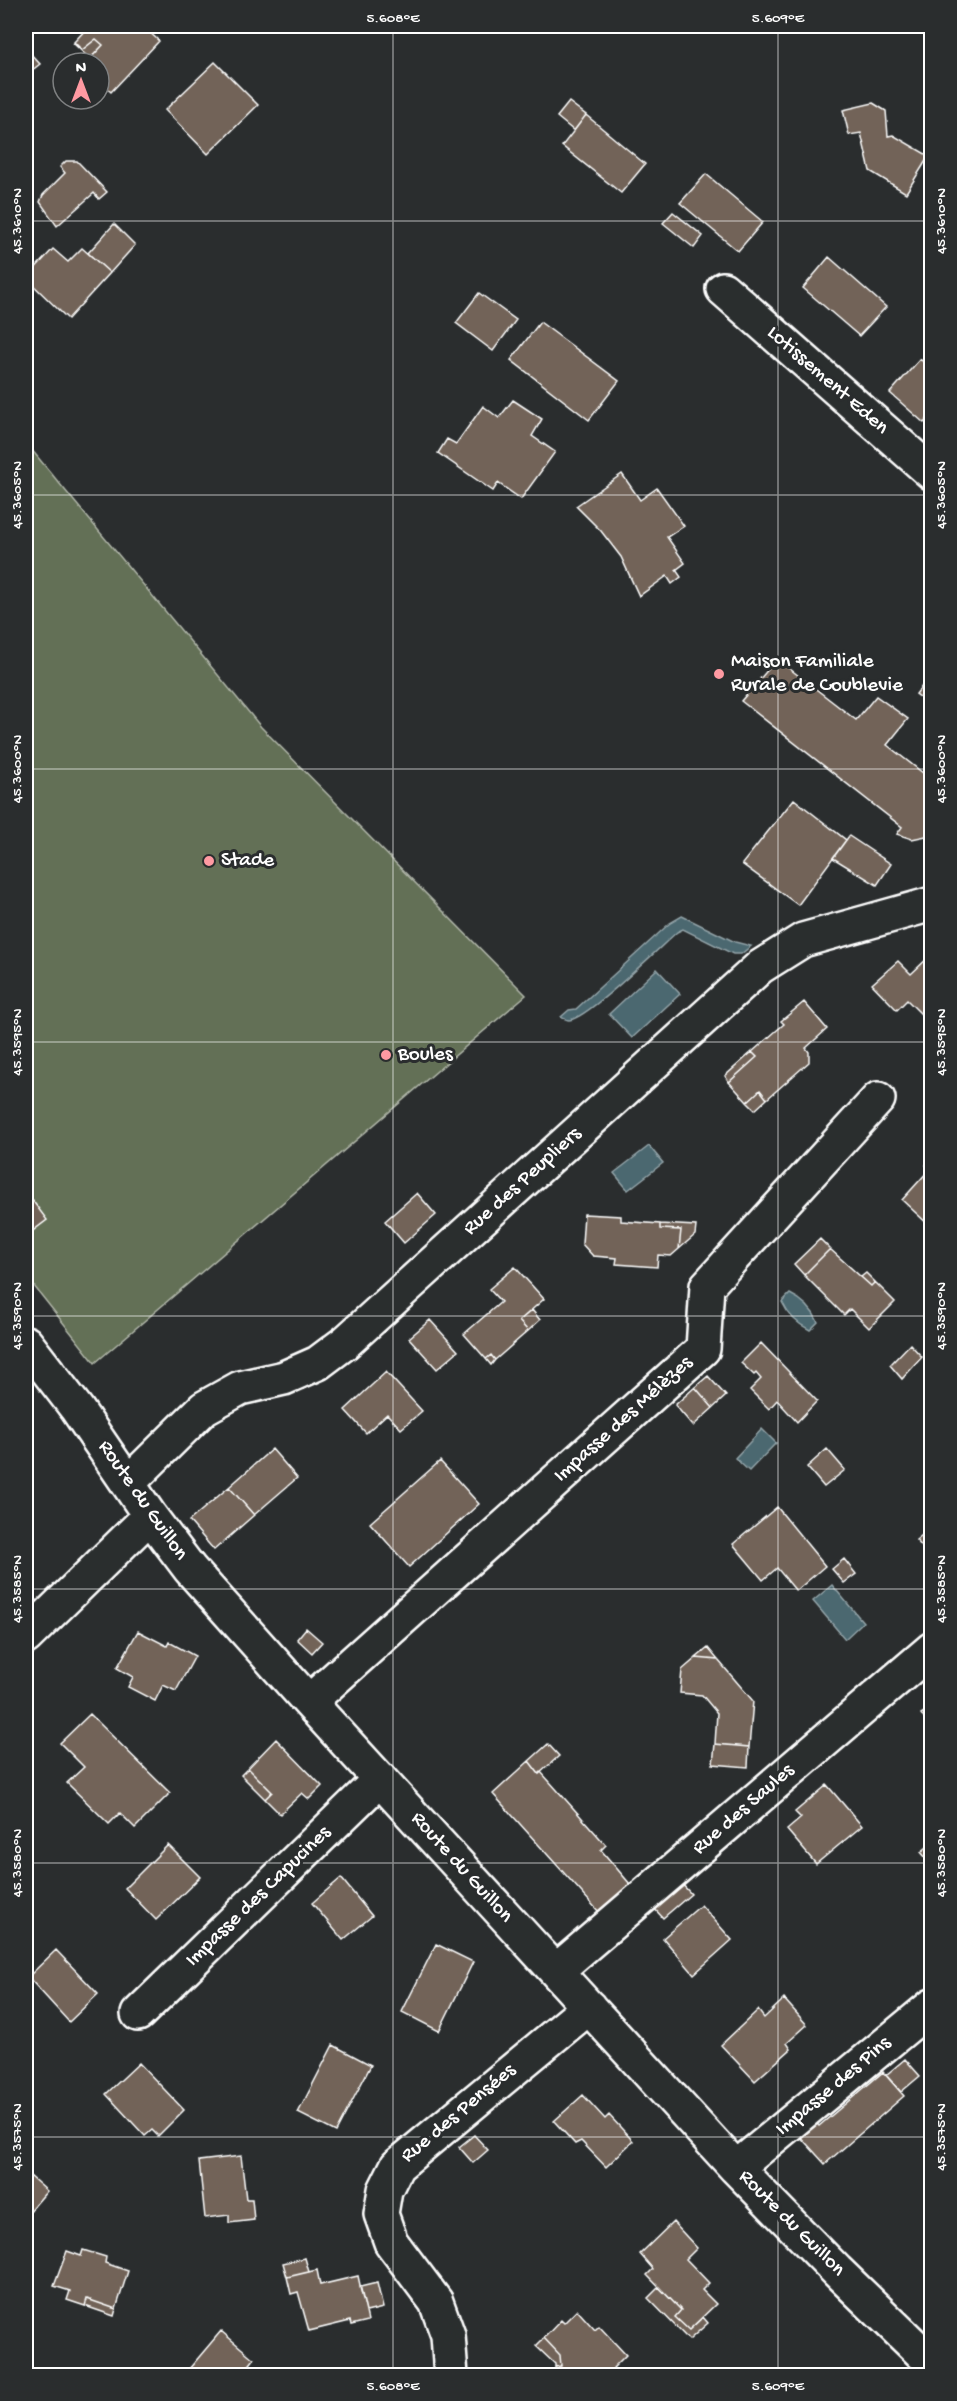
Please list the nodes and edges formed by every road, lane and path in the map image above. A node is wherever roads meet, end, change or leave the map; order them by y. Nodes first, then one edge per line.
1 (723, 289) dead end
2 (932, 473) edge
3 (932, 904) edge
4 (878, 1099) dead end
5 (26, 1343) edge
6 (128, 1483) junction
7 (150, 1516) junction
8 (26, 1637) edge
9 (932, 1649) edge
10 (309, 1702) junction
11 (380, 1779) junction
12 (556, 1971) junction
13 (932, 2006) edge
14 (589, 2007) junction
15 (138, 2014) dead end
16 (736, 2168) junction
17 (932, 2363) edge
18 (451, 2376) edge

1 - 2 street, Lotissement Eden
3 - 6 street, Rue des Peupliers
4 - 10 street, Impasse des Mélèzes
5 - 6 street, Route du Guillon
6 - 7 street, Route du Guillon
7 - 8 street
7 - 10 street, Route du Guillon
9 - 12 street, Rue des Saules
10 - 11 street, Route du Guillon
11 - 12 street, Route du Guillon
11 - 15 street, Impasse des Capucines
12 - 14 street, Route du Guillon
13 - 16 street, Impasse des Pins
14 - 16 street, Route du Guillon
14 - 18 street, Rue des Pensées
16 - 17 street, Route du Guillon

